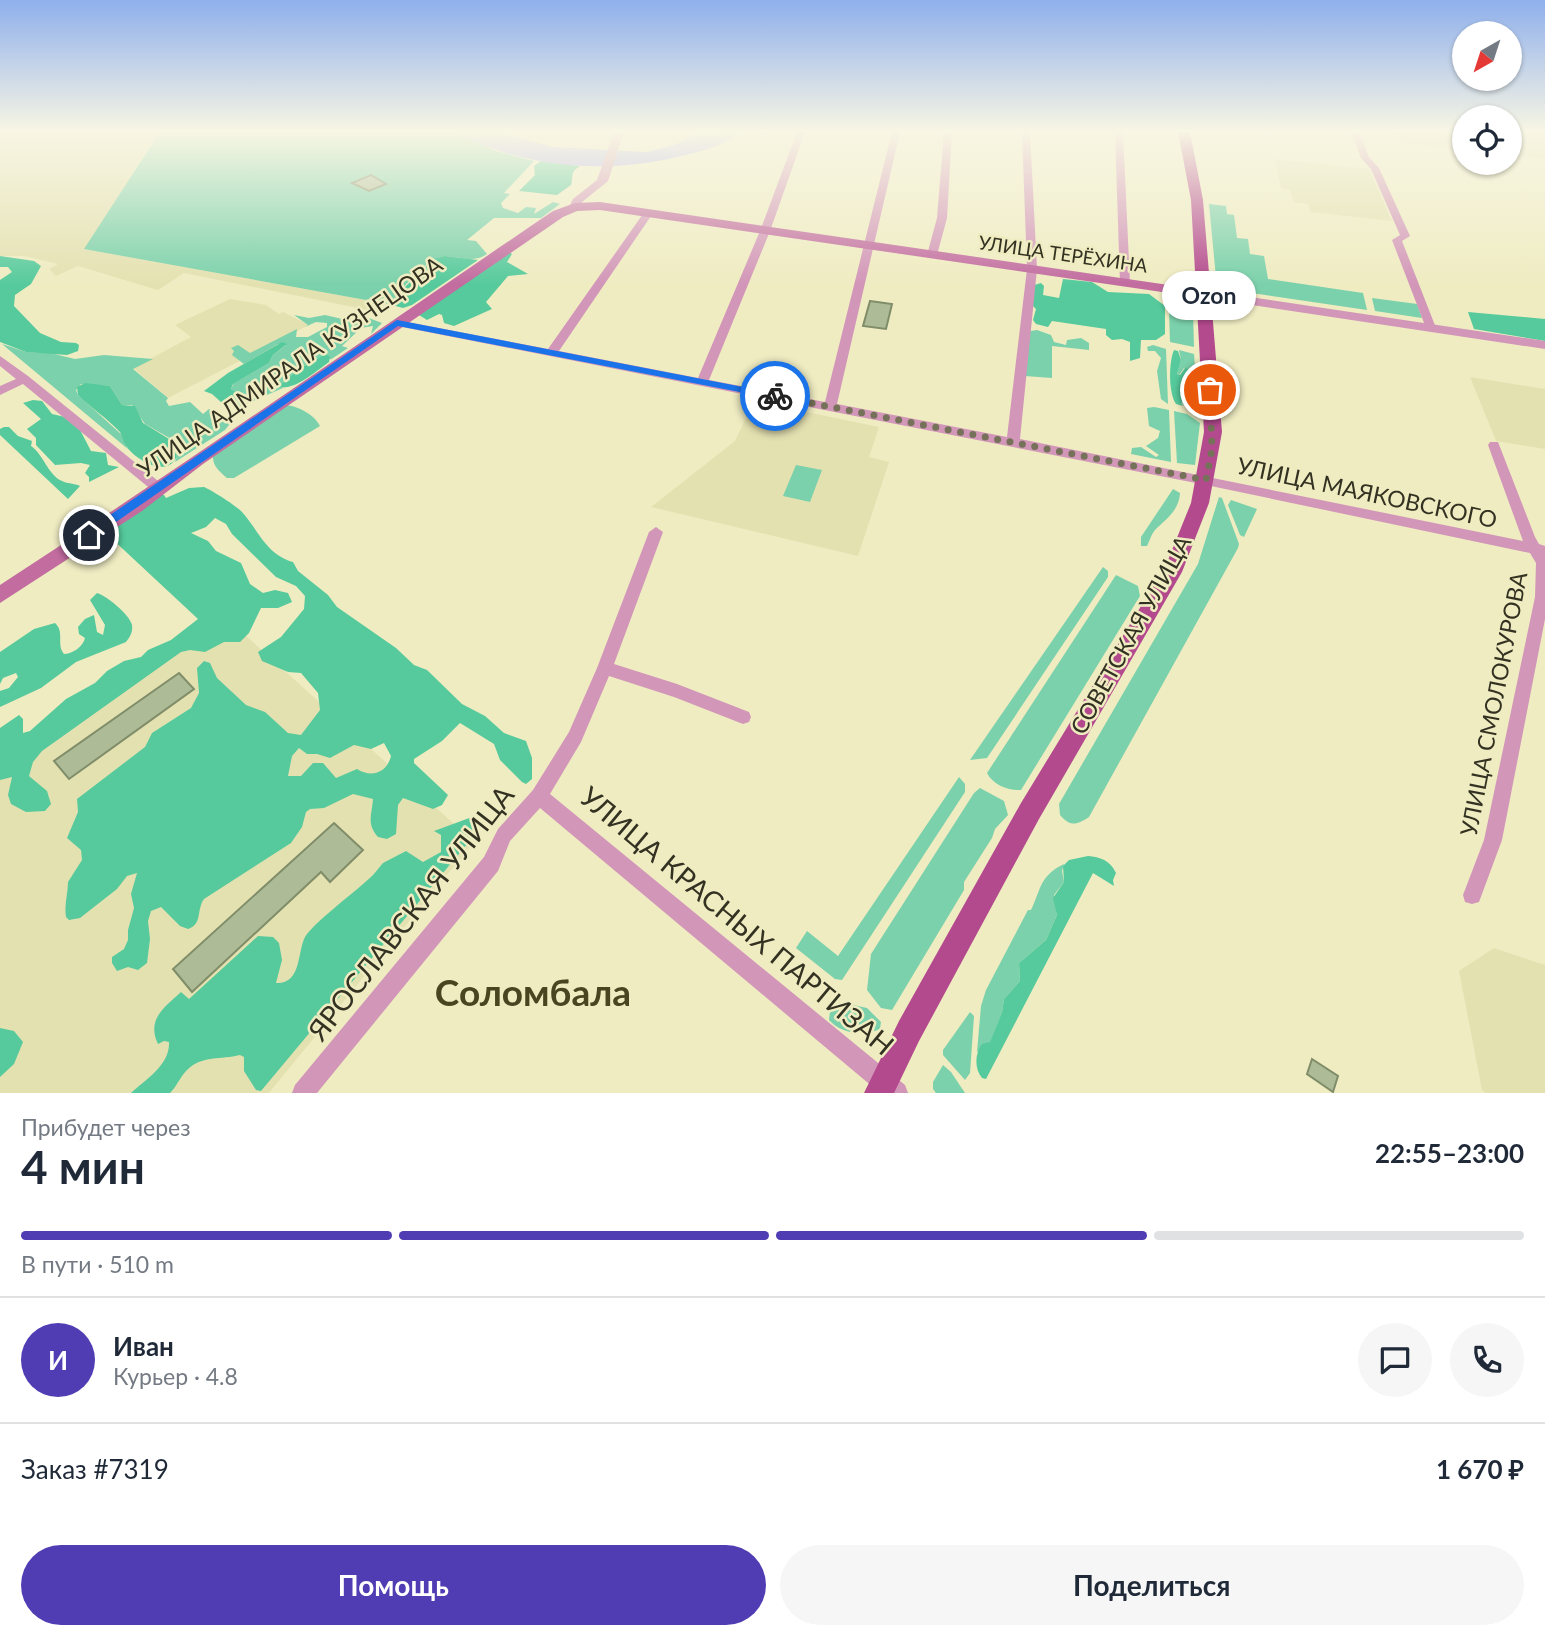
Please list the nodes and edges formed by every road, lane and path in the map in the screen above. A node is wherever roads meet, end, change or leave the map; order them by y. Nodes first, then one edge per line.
1 (599, 183) edge
2 (782, 183) edge
3 (884, 183) edge
4 (944, 183) edge
5 (1028, 183) edge
6 (1121, 183) edge
7 (1194, 183) edge
8 (1382, 183) edge
9 (575, 207) junction
10 (648, 213) junction
11 (765, 231) junction
12 (866, 245) junction
13 (932, 254) junction
14 (1032, 269) junction
15 (1125, 283) junction
16 (1203, 294) junction
17 (397, 323) junction
18 (1431, 328) junction
19 (1545, 345) edge
20 (552, 352) junction
21 (0, 360) edge
22 (24, 379) junction
23 (702, 382) junction
24 (0, 391) edge
25 (830, 407) junction
26 (1013, 443) junction
27 (1494, 445) dead end
28 (1206, 480) junction
29 (158, 488) junction
30 (656, 533) dead end
31 (1541, 550) edge
32 (0, 595) edge
33 (605, 668) junction
34 (743, 717) dead end
35 (539, 796) junction
36 (1472, 895) dead end
37 (887, 1089) edge
38 (303, 1093) edge

1 - 9 street
2 - 11 street
3 - 12 street
4 - 13 street
5 - 14 street
6 - 15 street
7 - 16 main road, СОВЕТСКАЯ УЛИЦА
8 - 18 street
9 - 10 main road, УЛИЦА ТЕРЁХИНА
9 - 17 main road, УЛИЦА АДМИРАЛА КУЗНЕЦОВА
10 - 11 main road, УЛИЦА ТЕРЁХИНА
10 - 20 street
11 - 12 main road, УЛИЦА ТЕРЁХИНА
11 - 23 street
12 - 13 main road, УЛИЦА ТЕРЁХИНА
12 - 25 street
13 - 14 main road, УЛИЦА ТЕРЁХИНА
14 - 15 main road, УЛИЦА ТЕРЁХИНА
14 - 26 street
15 - 16 main road, УЛИЦА ТЕРЁХИНА
16 - 18 street, УЛИЦА ТЕРЁХИНА
16 - 28 main road, СОВЕТСКАЯ УЛИЦА
17 - 20 street, УЛИЦА МАЯКОВСКОГО
17 - 29 main road, УЛИЦА АДМИРАЛА КУЗНЕЦОВА
18 - 19 street, УЛИЦА ТЕРЁХИНА
20 - 23 street, УЛИЦА МАЯКОВСКОГО
21 - 22 street
22 - 24 street
22 - 29 street
23 - 25 street, УЛИЦА МАЯКОВСКОГО
25 - 26 street, УЛИЦА МАЯКОВСКОГО
26 - 28 street, УЛИЦА МАЯКОВСКОГО
27 - 31 street, УЛИЦА СМОЛОКУРОВА
28 - 31 street, УЛИЦА МАЯКОВСКОГО
28 - 37 main road, СОВЕТСКАЯ УЛИЦА
29 - 32 main road, УЛИЦА АДМИРАЛА КУЗНЕЦОВА
30 - 33 street, ЯРОСЛАВСКАЯ УЛИЦА
31 - 36 street, УЛИЦА СМОЛОКУРОВА
33 - 34 street
33 - 35 street, ЯРОСЛАВСКАЯ УЛИЦА
35 - 37 street, УЛИЦА КРАСНЫХ ПАРТИЗАН
35 - 38 street, ЯРОСЛАВСКАЯ УЛИЦА

